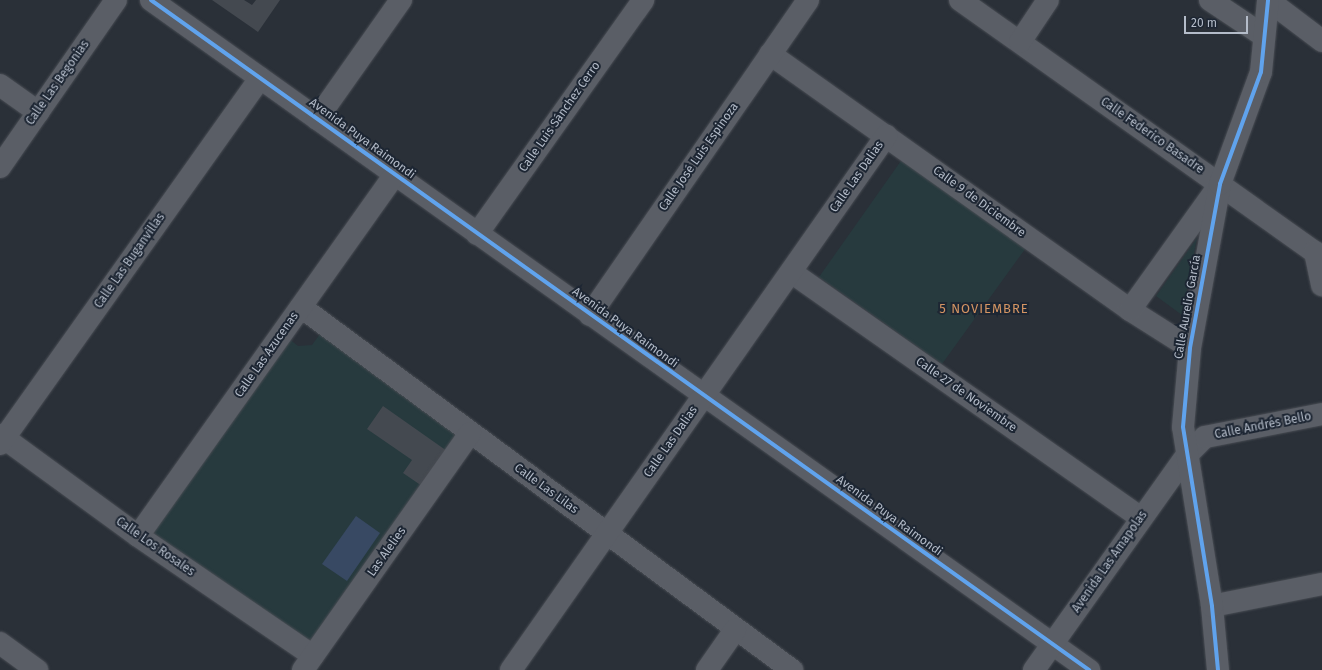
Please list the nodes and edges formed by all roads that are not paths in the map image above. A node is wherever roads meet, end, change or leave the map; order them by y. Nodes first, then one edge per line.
1 (116, 0) edge
2 (401, 0) edge
3 (643, 0) edge
4 (808, 0) edge
5 (960, 0) edge
6 (1048, 0) edge
7 (1210, 0) edge
8 (1268, 0) edge
9 (157, 2) edge
10 (1264, 36) junction
11 (1322, 41) edge
12 (1020, 42) junction
13 (770, 54) junction
14 (260, 78) junction
15 (0, 85) edge
16 (38, 112) junction
17 (317, 119) junction
18 (886, 136) junction
19 (0, 166) edge
20 (395, 175) junction
21 (1220, 184) junction
22 (477, 234) junction
23 (1320, 248) edge
24 (791, 272) junction
25 (1322, 285) edge
26 (301, 307) junction
27 (1130, 310) junction
28 (590, 315) junction
29 (1190, 348) junction
30 (704, 396) junction
31 (1322, 414) edge
32 (470, 433) junction
33 (1, 439) edge
34 (1187, 455) junction
35 (1141, 518) junction
36 (606, 534) junction
37 (138, 536) junction
38 (1322, 584) edge
39 (1212, 606) junction
40 (735, 630) junction
41 (0, 643) edge
42 (1051, 645) junction
43 (308, 663) edge
44 (37, 670) edge
45 (511, 670) edge
46 (707, 670) edge
47 (792, 670) edge
48 (1034, 670) edge
49 (1089, 670) edge
50 (1218, 670) edge

1 - 16 street, Calle Las Begonias
2 - 17 street
3 - 22 street, Calle Luis Sánchez Cerro
4 - 13 street, Calle José Luis Espinoza
5 - 12 street, Calle Federico Basadre
6 - 12 street
7 - 10 street
8 - 10 street, Calle Aurelio García
8 - 11 street
9 - 14 street, Avenida Puya Raimondi
10 - 21 street, Calle Aurelio García
12 - 21 street, Calle Federico Basadre
13 - 18 street, Calle 9 de Diciembre
13 - 28 street, Calle José Luis Espinoza
14 - 17 street, Avenida Puya Raimondi
14 - 33 street, Calle Las Buganvillas
15 - 16 street
16 - 19 street, Calle Las Begonias
17 - 20 street, Avenida Puya Raimondi
18 - 24 street, Calle Las Dalias
18 - 27 street, Calle 9 de Diciembre
20 - 22 street, Avenida Puya Raimondi
20 - 26 street, Calle Las Azucenas
21 - 23 street, Calle Federico Basadre
21 - 27 street
21 - 29 street, Calle Aurelio García
22 - 28 street, Avenida Puya Raimondi
23 - 25 street, Calle Federico Basadre
24 - 30 street, Calle Las Dalias
24 - 35 street, Calle 27 de Noviembre
26 - 32 street, Calle Las Lilas
26 - 37 street, Calle Las Azucenas
27 - 29 street, Calle 9 de Diciembre
28 - 30 street, Avenida Puya Raimondi
29 - 34 street, Calle Aurelio García
30 - 36 street, Calle Las Dalias
30 - 42 street, Avenida Puya Raimondi
31 - 34 street, Calle Andrés Bello
32 - 36 street, Calle Las Lilas
32 - 43 street, Las Alelies
33 - 37 street, Calle Los Rosales
34 - 35 street, Avenida Las Amapolas
34 - 39 street, Calle Aurelio García
35 - 42 street, Avenida Las Amapolas
36 - 40 street, Calle Las Lilas
36 - 45 street, Calle Las Dalias
37 - 43 street, Calle Los Rosales
38 - 39 street
39 - 50 street, Calle Aurelio García
40 - 46 street
40 - 47 street, Calle Las Lilas
41 - 44 street
42 - 48 street, Avenida Las Amapolas
42 - 49 street, Avenida Puya Raimondi

